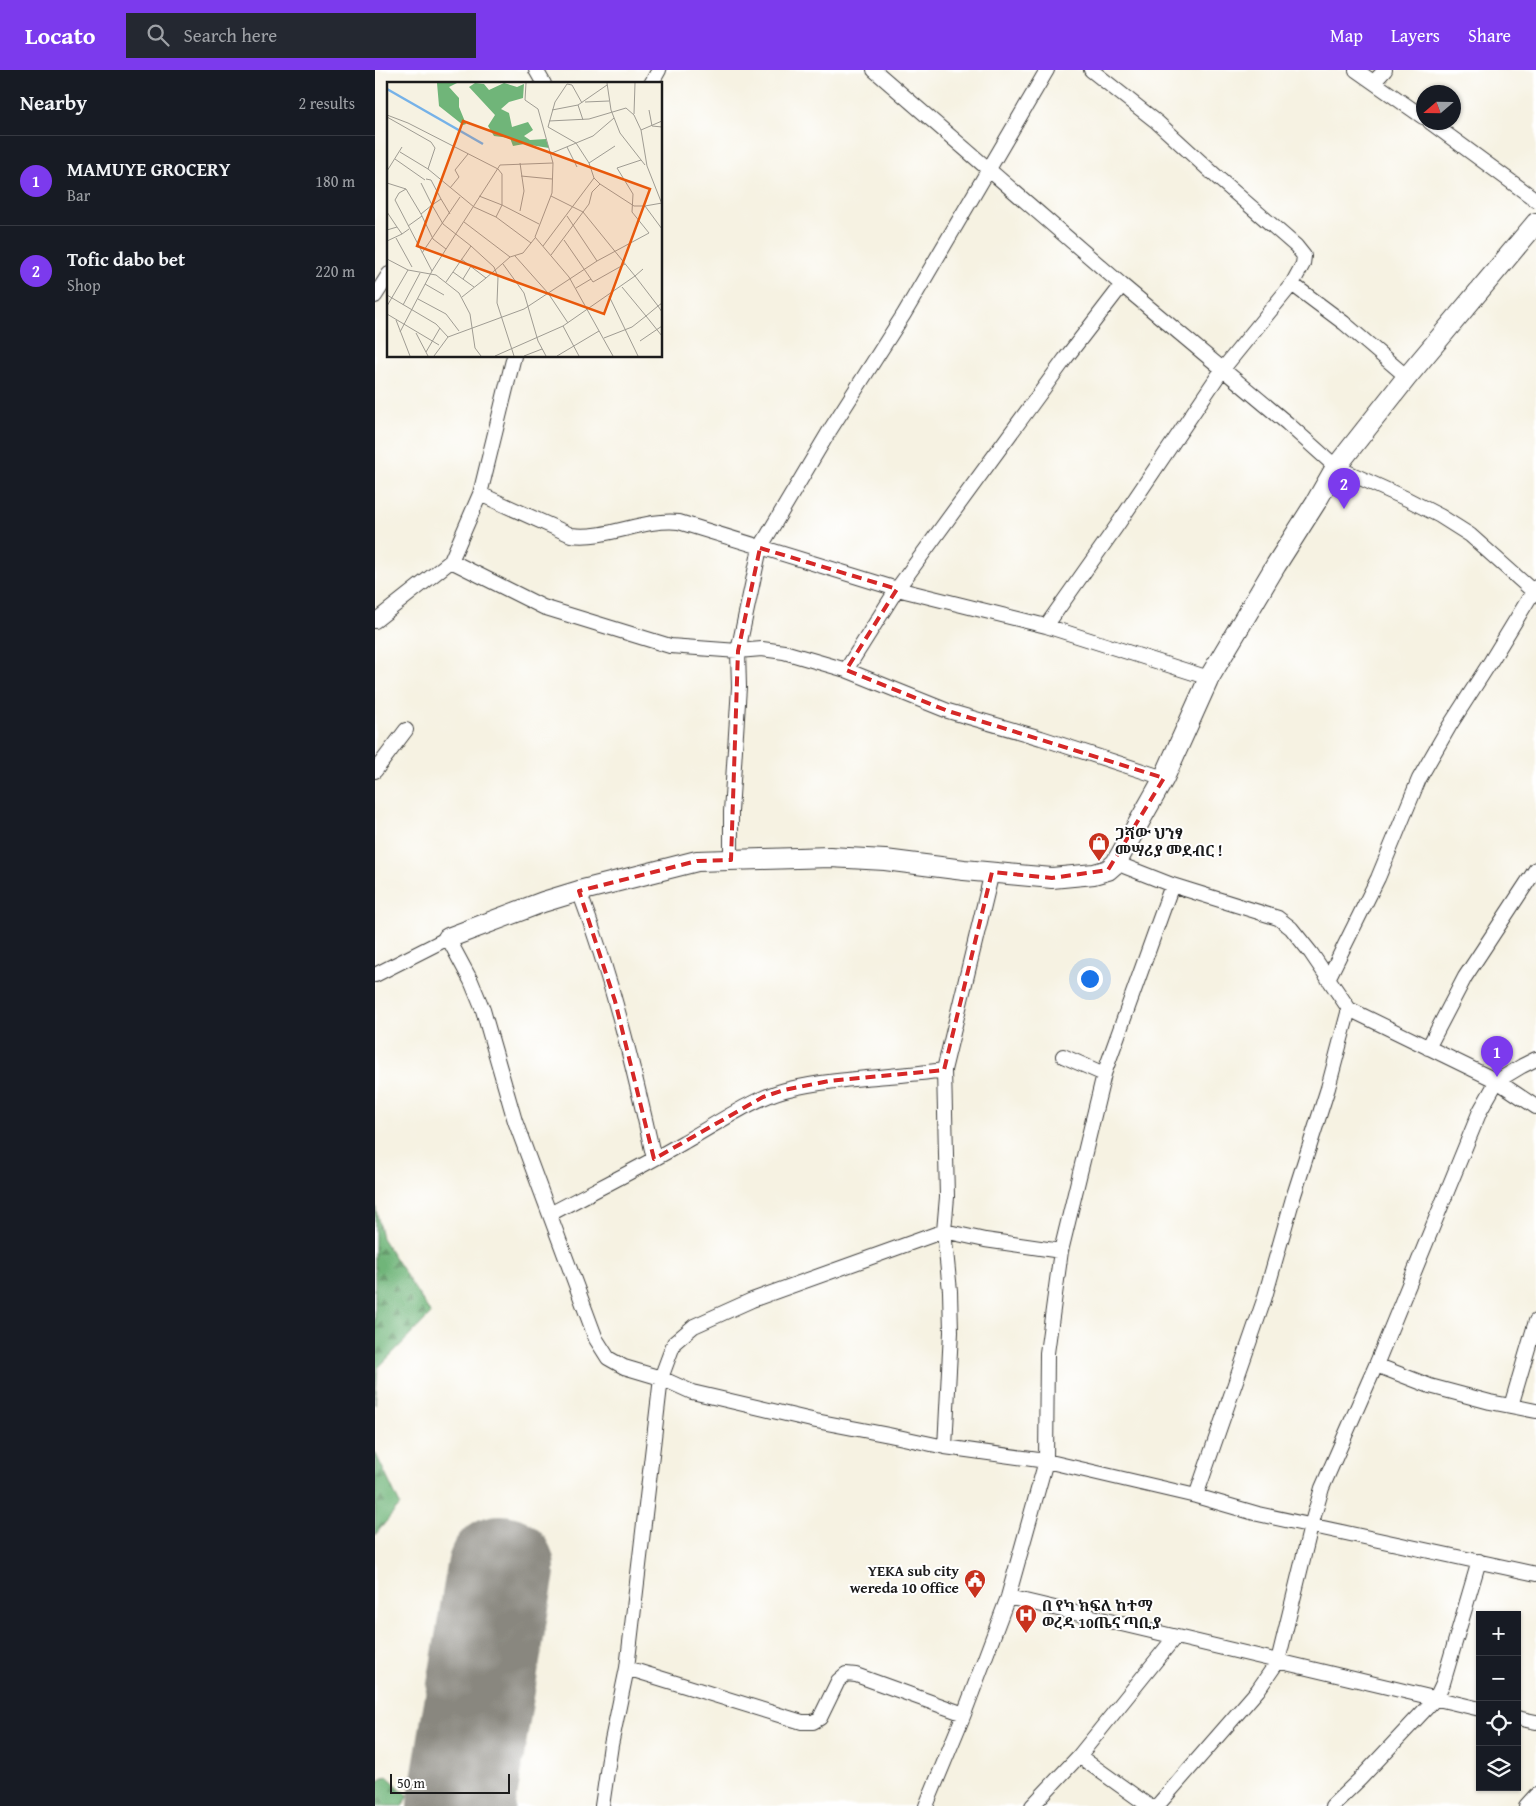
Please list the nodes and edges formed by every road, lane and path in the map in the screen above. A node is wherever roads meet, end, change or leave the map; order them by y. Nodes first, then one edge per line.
1 (537, 70) edge
2 (659, 70) edge
3 (874, 70) edge
4 (1047, 70) edge
5 (1091, 70) edge
6 (1357, 70) edge
7 (1385, 70) edge
8 (543, 82) edge
9 (652, 82) edge
10 (1375, 82) junction
11 (1416, 112) edge
12 (1442, 130) edge
13 (988, 170) junction
14 (1536, 200) edge
15 (1536, 223) edge
16 (387, 277) edge
17 (1293, 284) junction
18 (1122, 285) junction
19 (375, 296) edge
20 (514, 358) edge
21 (1222, 370) junction
22 (1407, 377) junction
23 (1336, 467) junction
24 (480, 494) junction
25 (760, 548) junction
26 (451, 561) junction
27 (897, 589) junction
28 (1535, 591) edge
29 (375, 621) edge
30 (1046, 626) junction
31 (737, 651) junction
32 (846, 670) junction
33 (1209, 678) junction
34 (406, 730) dead end
35 (375, 771) edge
36 (1164, 778) junction
37 (731, 860) junction
38 (1116, 863) junction
39 (1536, 869) edge
40 (992, 872) junction
41 (1172, 885) junction
42 (579, 891) junction
43 (448, 938) junction
44 (375, 975) edge
45 (1328, 978) junction
46 (1349, 1009) junction
47 (1428, 1048) junction
48 (1063, 1056) dead end
49 (1536, 1059) edge
50 (944, 1070) junction
51 (1104, 1074) junction
52 (1497, 1082) junction
53 (1536, 1107) edge
54 (655, 1159) junction
55 (549, 1214) junction
56 (944, 1231) junction
57 (1061, 1251) junction
58 (1536, 1321) edge
59 (1376, 1365) junction
60 (661, 1378) junction
61 (1511, 1406) junction
62 (1536, 1411) edge
63 (945, 1447) junction
64 (1046, 1461) junction
65 (1196, 1496) junction
66 (1311, 1526) junction
67 (1479, 1561) junction
68 (1536, 1574) edge
69 (1008, 1597) junction
70 (1175, 1637) junction
71 (1278, 1661) junction
72 (627, 1668) junction
73 (1436, 1698) junction
74 (1476, 1708) edge
75 (965, 1714) junction
76 (1521, 1719) edge
77 (1536, 1722) edge
78 (1079, 1756) junction
79 (1536, 1795) edge
80 (602, 1806) edge
81 (926, 1806) edge
82 (1032, 1806) edge
83 (1149, 1806) edge
84 (1157, 1806) edge
85 (1332, 1806) edge
86 (1527, 1806) edge

1 - 8 street
2 - 9 street
3 - 13 street
4 - 13 street
5 - 17 street
6 - 10 street
7 - 10 street
10 - 11 street
12 - 14 street
13 - 18 street
13 - 25 street
15 - 22 main road
16 - 19 street
17 - 21 street
17 - 22 street
18 - 21 street
18 - 27 street
20 - 24 street
21 - 23 street
21 - 30 street
22 - 23 main road
23 - 28 street
23 - 33 main road
24 - 25 street
24 - 26 street
25 - 27 street
25 - 31 street
26 - 29 street
26 - 31 street
27 - 30 street
27 - 32 street
28 - 45 street
30 - 33 street
31 - 32 street
31 - 37 street
32 - 36 street
33 - 36 main road
34 - 35 street
36 - 38 main road
37 - 40 main road
37 - 42 main road
38 - 40 main road
38 - 41 street
39 - 47 street
40 - 50 street
41 - 45 street
41 - 51 street
42 - 43 main road
42 - 54 street
43 - 44 street
43 - 55 street
45 - 46 street
46 - 47 street
46 - 65 street
47 - 52 street
48 - 51 street
49 - 52 street
50 - 54 street
50 - 56 street
51 - 57 street
52 - 53 street
52 - 59 street
54 - 55 street
55 - 60 street
56 - 57 street
56 - 60 street
56 - 63 street
57 - 64 street
58 - 61 street
59 - 61 street
59 - 66 street
60 - 63 street
60 - 72 street
61 - 62 street
63 - 64 street
64 - 65 street
64 - 69 street
65 - 66 street
66 - 67 street
66 - 71 street
67 - 68 street
67 - 73 street
69 - 70 street
69 - 75 street
70 - 71 street
70 - 78 street
71 - 73 street
71 - 84 street
72 - 75 street
72 - 80 street
73 - 74 street
73 - 85 street
75 - 81 street
76 - 77 street
78 - 82 street
78 - 83 street
79 - 86 street

